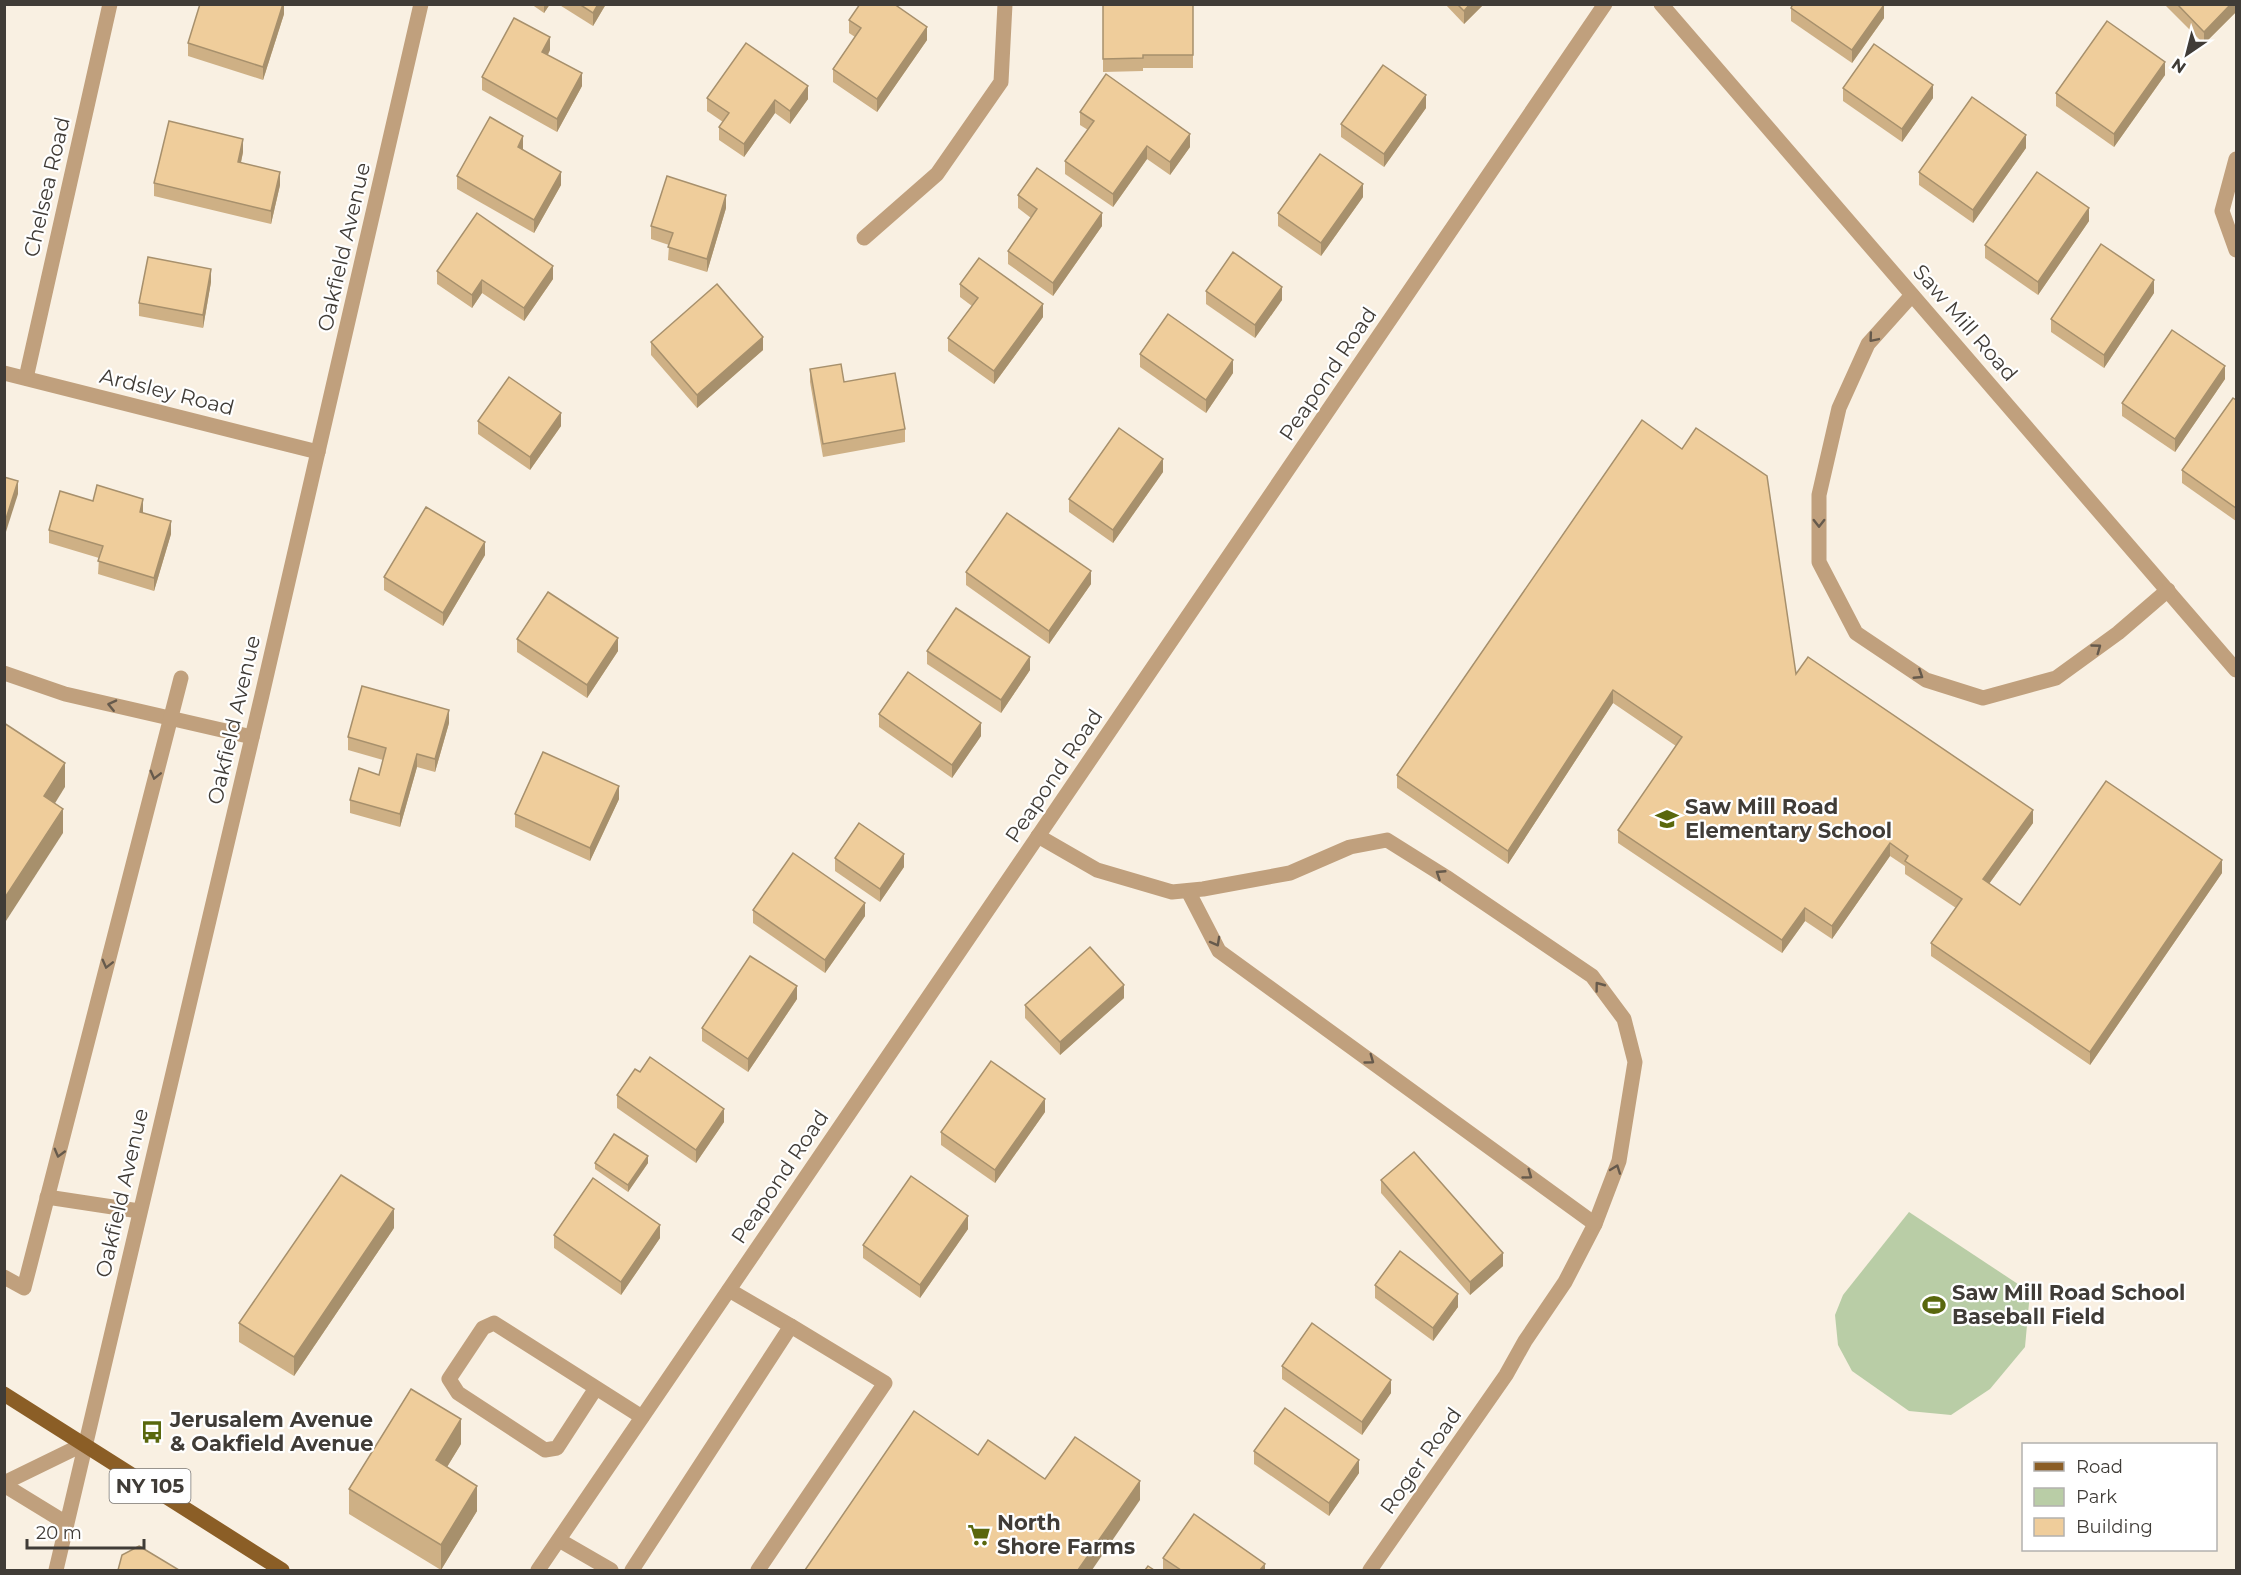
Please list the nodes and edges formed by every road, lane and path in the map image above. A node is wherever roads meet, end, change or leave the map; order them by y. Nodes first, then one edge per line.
1 (110, 4) edge
2 (421, 4) edge
3 (1005, 4) edge
4 (1605, 4) edge
5 (1661, 4) edge
6 (2236, 159) edge
7 (864, 238) dead end
8 (2236, 250) edge
9 (1912, 295) junction
10 (4, 373) edge
11 (26, 378) junction
12 (318, 452) junction
13 (2168, 590) junction
14 (2236, 670) edge
15 (4, 673) edge
16 (181, 678) dead end
17 (169, 718) junction
18 (252, 737) junction
19 (1038, 836) junction
20 (1188, 891) junction
21 (47, 1197) junction
22 (139, 1211) junction
23 (1595, 1224) junction
24 (4, 1277) edge
25 (729, 1290) junction
26 (791, 1326) junction
27 (596, 1388) junction
28 (4, 1394) edge
29 (642, 1417) junction
30 (84, 1444) junction
31 (4, 1484) edge
32 (66, 1523) junction
33 (559, 1540) junction
34 (56, 1570) edge
35 (282, 1570) edge
36 (538, 1570) edge
37 (611, 1570) edge
38 (632, 1570) edge
39 (758, 1570) edge
40 (1370, 1570) edge

1 - 11 street, Chelsea Road
2 - 12 street, Oakfield Avenue
3 - 7 street
4 - 19 street, Peapond Road
5 - 9 street, Saw Mill Road
6 - 8 street
9 - 13 street, Saw Mill Road
9 -> 13 street
10 - 11 street, Ardsley Road
11 - 12 street, Ardsley Road
12 - 18 street, Oakfield Avenue
13 - 14 street, Saw Mill Road
17 -> 15 street
16 - 17 street
17 - 18 street
17 -> 21 street
18 - 22 street, Oakfield Avenue
19 - 20 street
19 - 25 street, Peapond Road
20 -> 23 street
23 -> 20 street, Roger Road
21 - 22 street
21 - 24 street
22 - 30 street, Oakfield Avenue
23 - 40 street, Roger Road
25 - 26 street
25 - 29 street, Peapond Road
26 - 38 street
26 - 39 street
27 - 27 street
27 - 29 street
28 - 30 main road, NY 105
29 - 33 street, Peapond Road
30 - 31 street
30 - 32 street, Oakfield Avenue
30 - 35 main road, NY 105
31 - 32 street
32 - 34 street, Oakfield Avenue
33 - 36 street, Peapond Road
33 - 37 street

